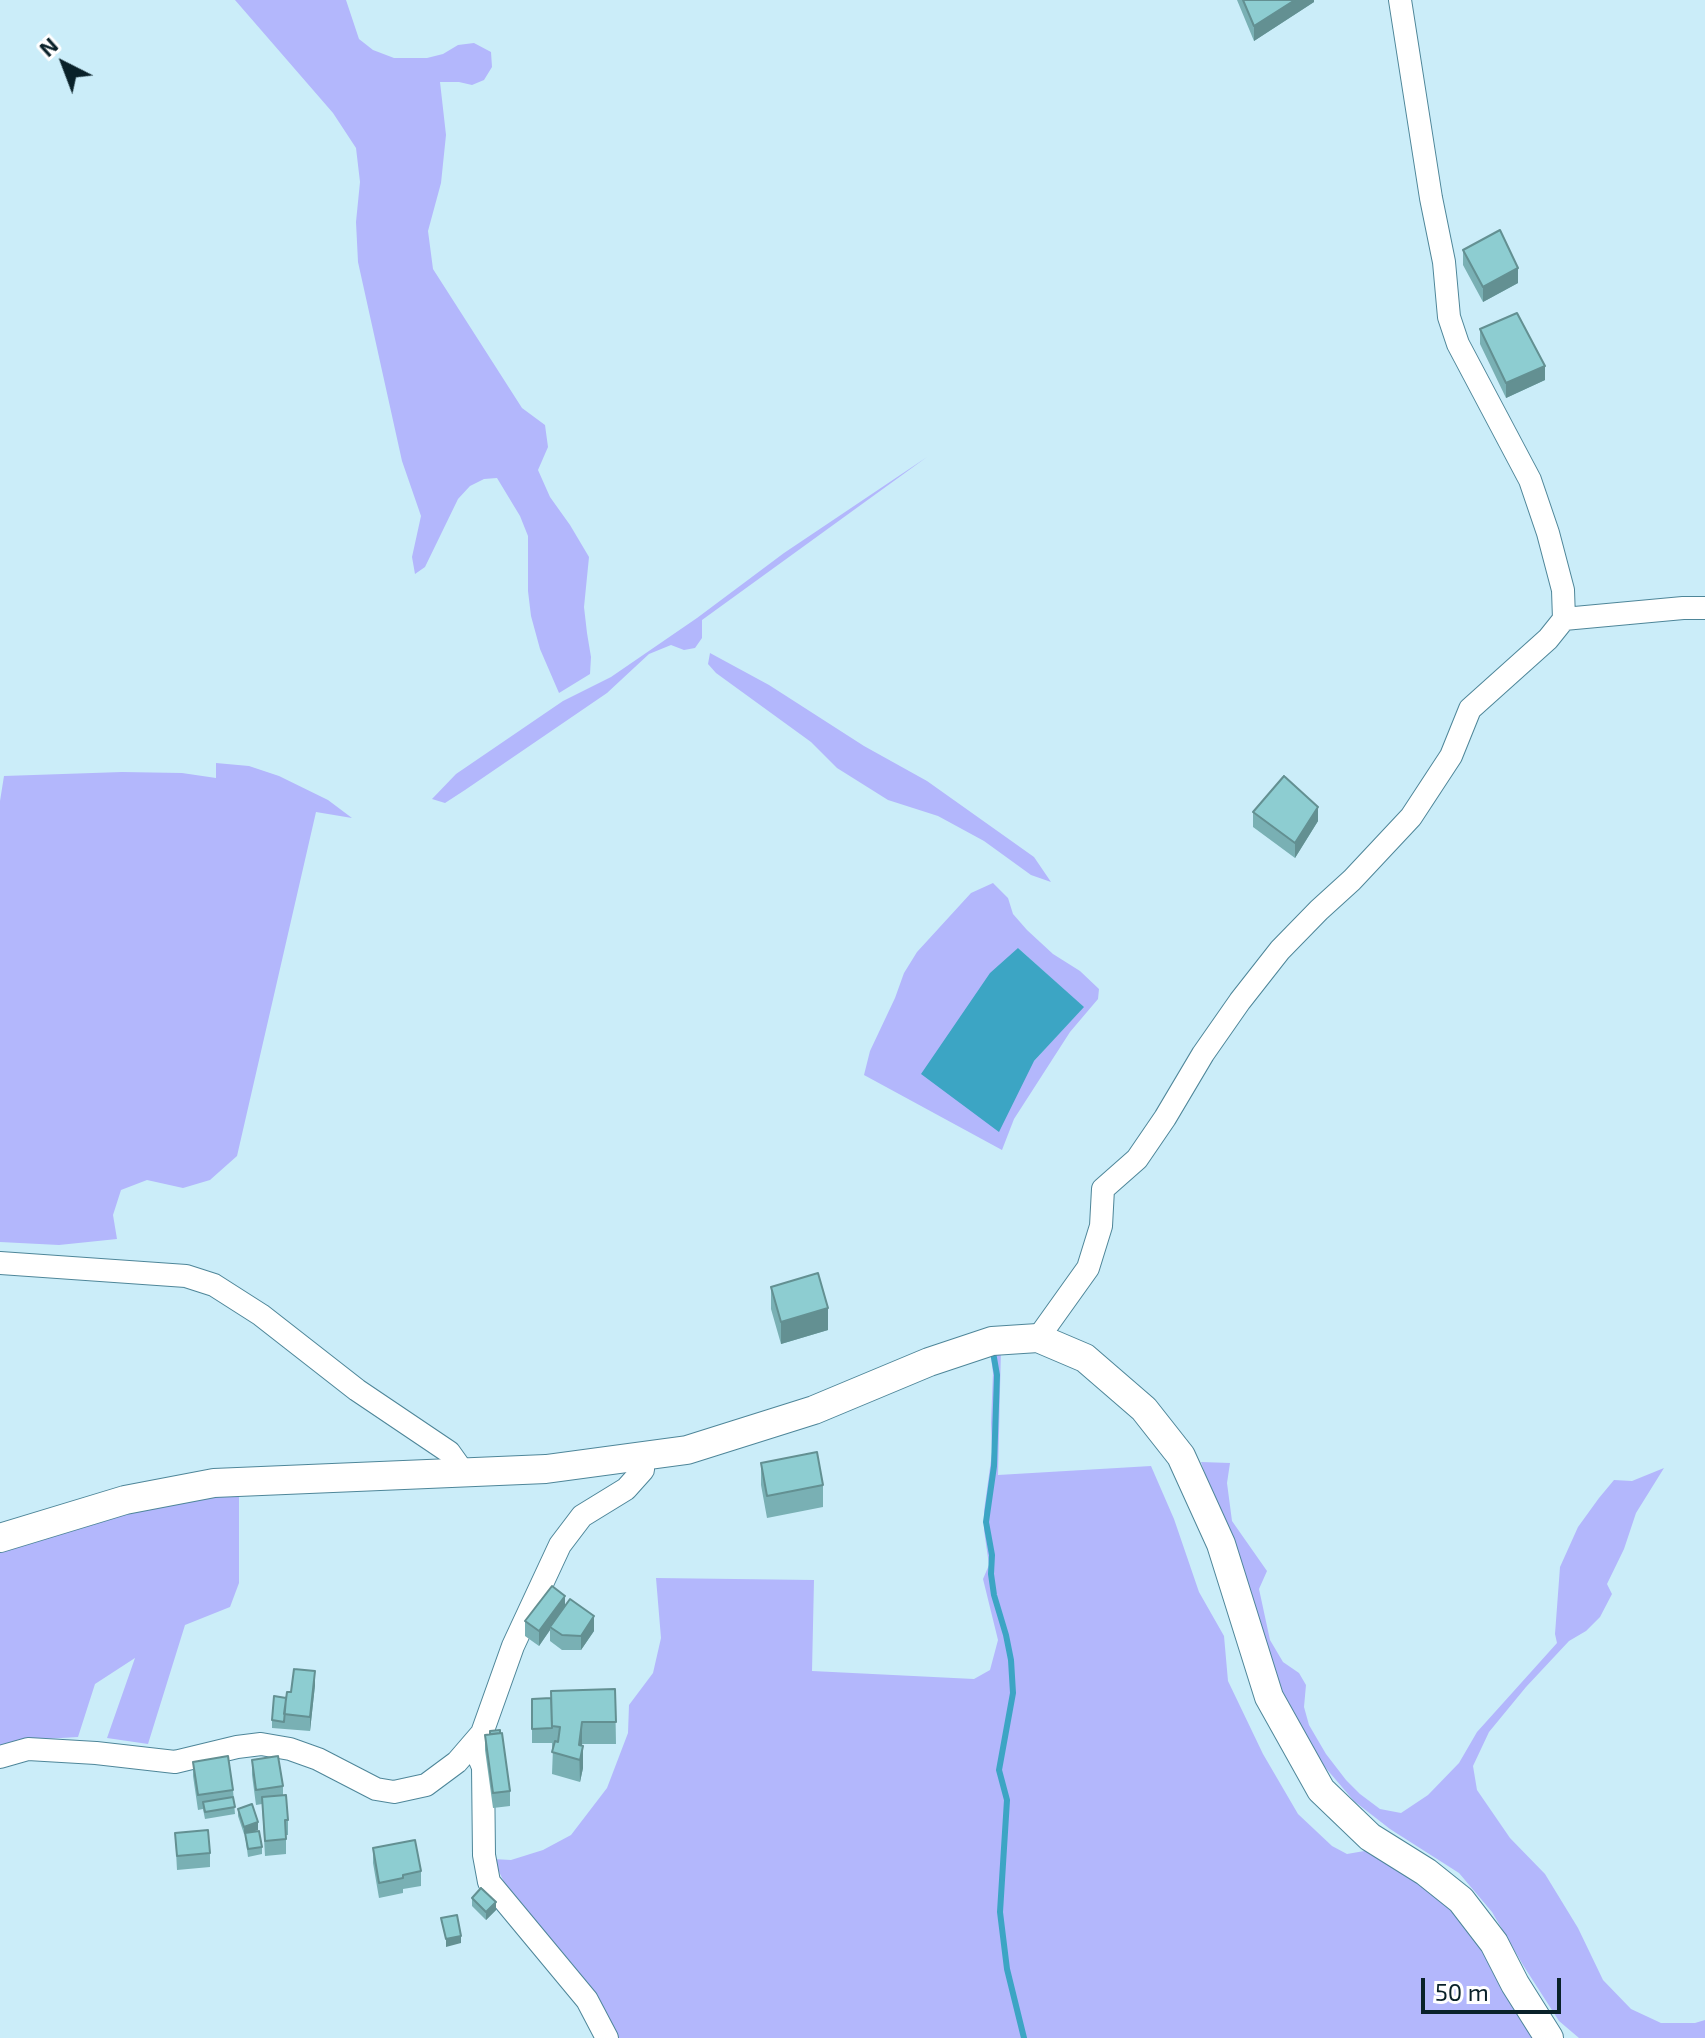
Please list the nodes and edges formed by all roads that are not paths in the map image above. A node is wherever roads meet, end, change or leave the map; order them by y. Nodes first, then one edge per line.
1 (1400, 0) edge
2 (1705, 608) edge
3 (1564, 619) junction
4 (0, 1263) edge
5 (1038, 1338) junction
6 (643, 1456) junction
7 (464, 1473) junction
8 (0, 1538) edge
9 (473, 1744) junction
10 (0, 1757) edge
11 (607, 2038) edge
12 (1549, 2038) edge

1 - 3 street
2 - 3 street
3 - 5 street
4 - 7 street
5 - 6 main road
5 - 12 main road
6 - 7 main road
6 - 9 street
7 - 8 main road
9 - 10 street
9 - 11 street

